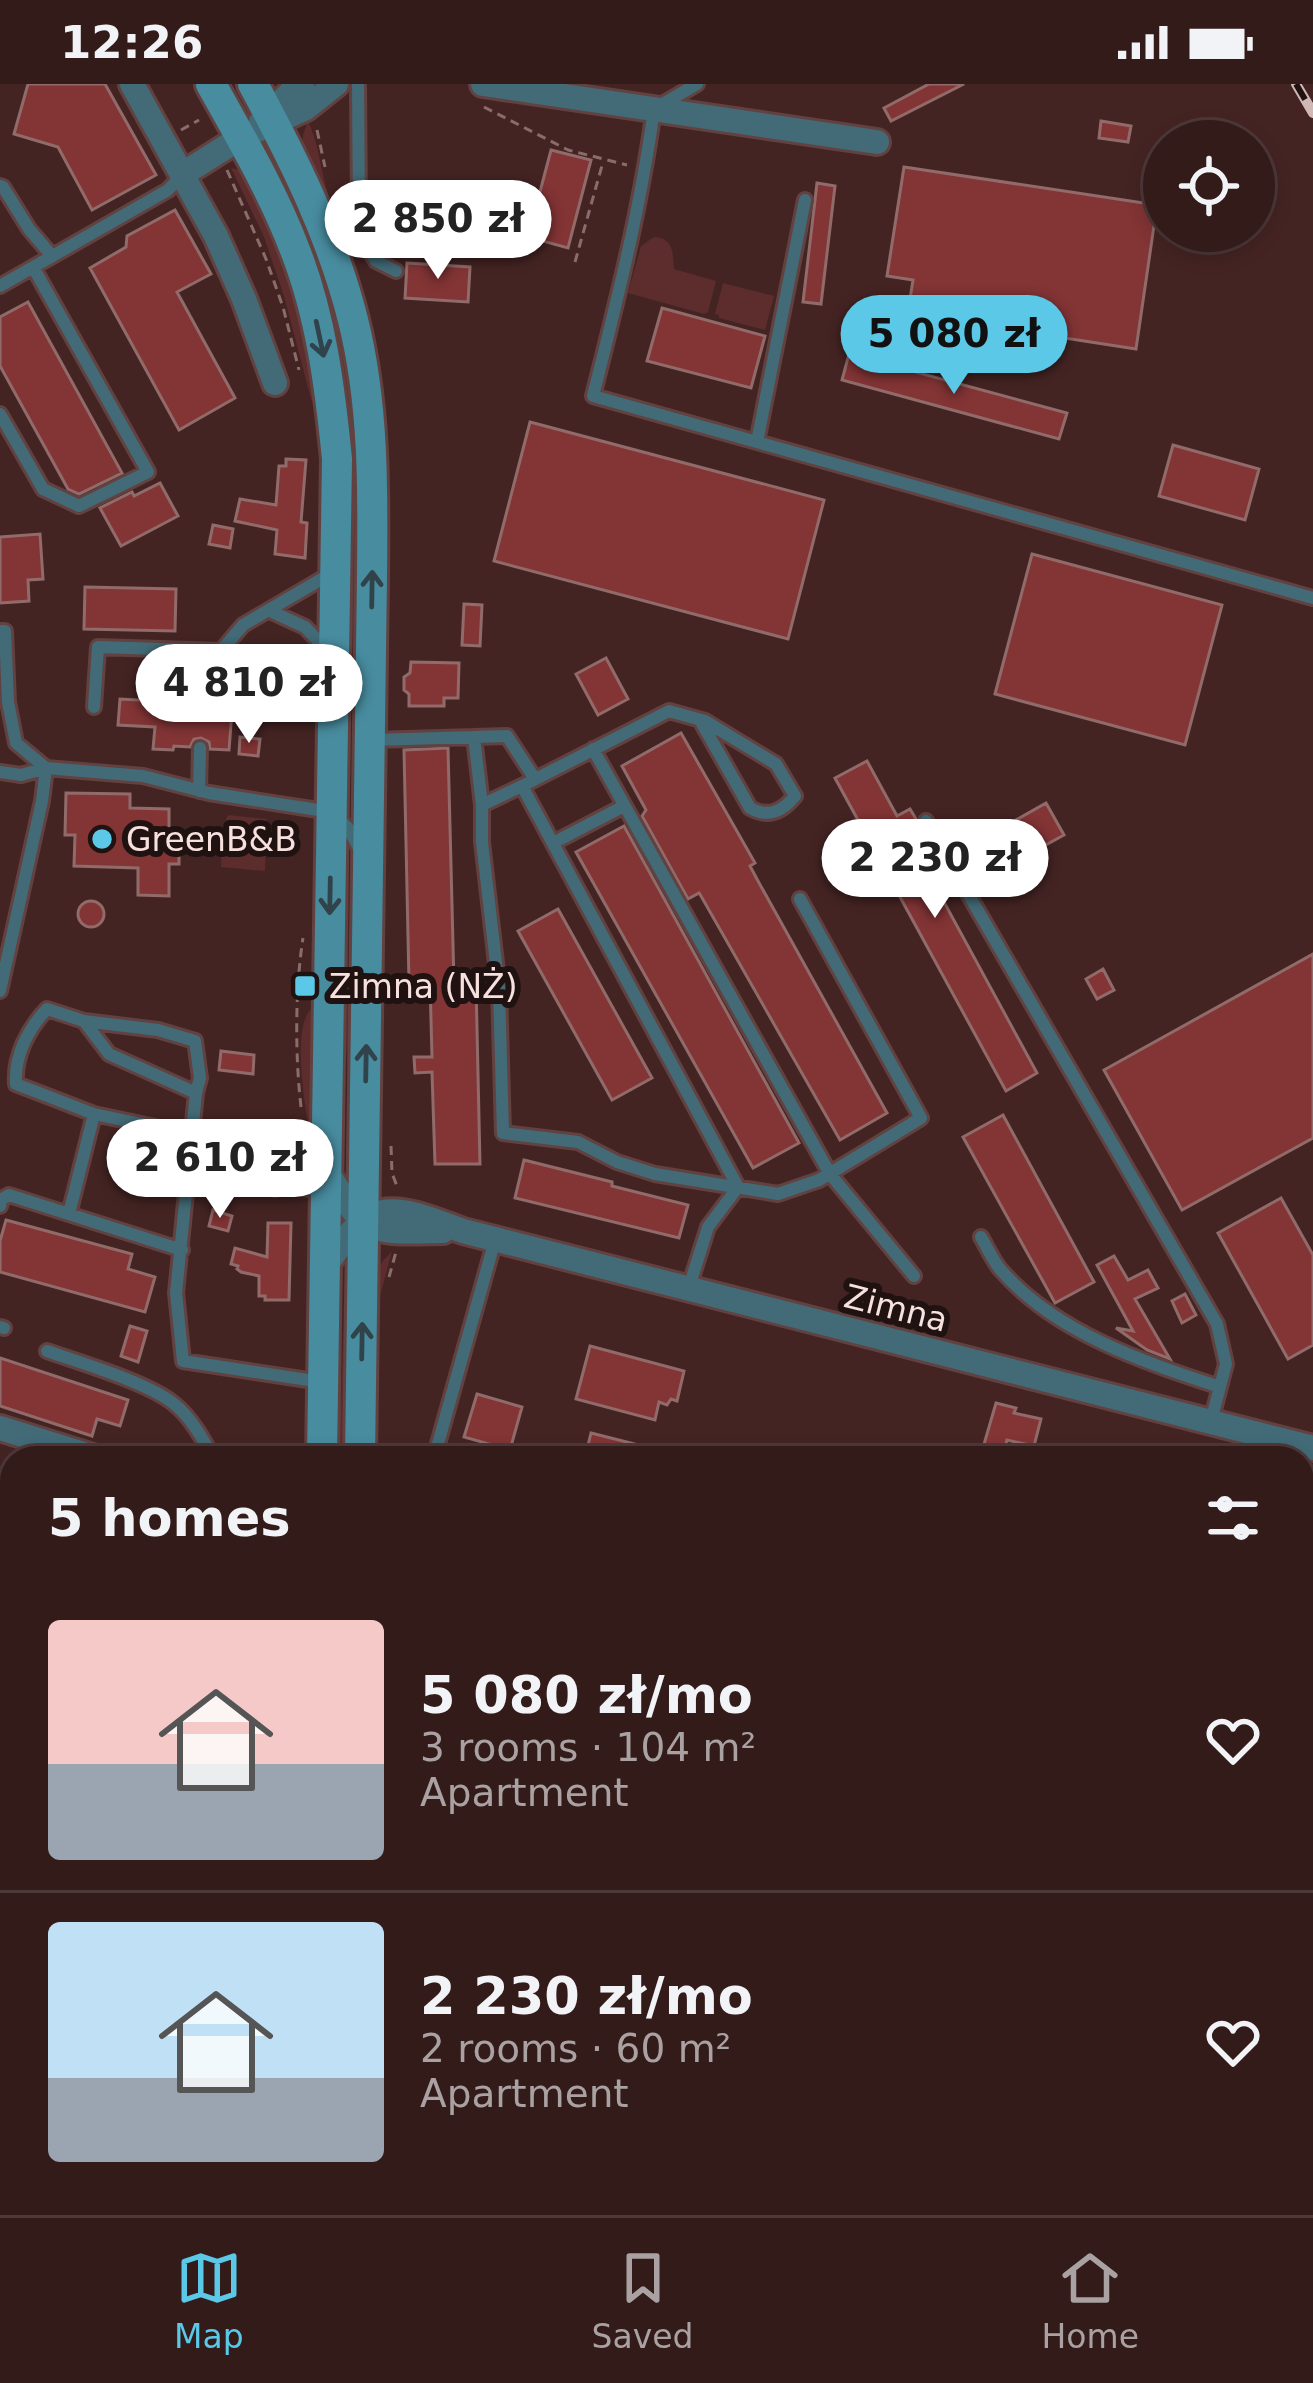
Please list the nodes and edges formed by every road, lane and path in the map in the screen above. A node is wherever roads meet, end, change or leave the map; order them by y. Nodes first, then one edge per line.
1 (132, 84) edge
2 (211, 84) edge
3 (253, 84) edge
4 (302, 84) edge
5 (335, 84) edge
6 (358, 84) edge
7 (697, 84) edge
8 (479, 93) edge
9 (654, 109) junction
10 (271, 118) junction
11 (185, 127) dead end
12 (877, 142) dead end
13 (235, 147) junction
14 (603, 160) junction
15 (627, 166) dead end
16 (183, 174) junction
17 (0, 186) edge
18 (806, 200) dead end
19 (52, 256) junction
20 (575, 262) dead end
21 (33, 267) junction
22 (396, 271) dead end
23 (0, 286) edge
24 (300, 373) dead end
25 (275, 383) dead end
26 (0, 414) edge
27 (757, 442) junction
28 (336, 571) junction
29 (1313, 598) edge
30 (270, 611) junction
31 (0, 631) edge
32 (221, 651) junction
33 (334, 656) junction
34 (205, 696) dead end
35 (94, 706) dead end
36 (700, 720) junction
37 (370, 727) junction
38 (474, 737) junction
39 (0, 741) edge
40 (16, 743) junction
41 (200, 748) dead end
42 (593, 749) junction
43 (46, 768) junction
44 (0, 772) edge
45 (536, 778) junction
46 (521, 786) junction
47 (199, 790) junction
48 (346, 793) junction
49 (482, 805) junction
50 (625, 806) junction
51 (926, 821) dead end
52 (553, 843) junction
53 (369, 871) junction
54 (800, 899) dead end
55 (304, 926) dead end
56 (0, 991) edge
57 (84, 1022) junction
58 (196, 1094) junction
59 (300, 1106) dead end
60 (94, 1114) junction
61 (193, 1135) junction
62 (830, 1174) junction
63 (326, 1181) junction
64 (738, 1187) junction
65 (274, 1189) dead end
66 (0, 1206) edge
67 (69, 1214) junction
68 (363, 1222) junction
69 (981, 1237) dead end
70 (496, 1239) junction
71 (182, 1250) junction
72 (323, 1270) junction
73 (914, 1276) dead end
74 (688, 1288) junction
75 (47, 1351) dead end
76 (322, 1382) junction
77 (1220, 1387) junction
78 (1210, 1422) junction
79 (0, 1428) edge
80 (58, 1446) edge
81 (206, 1446) edge
82 (322, 1446) edge
83 (360, 1446) edge
84 (437, 1446) edge
85 (1305, 1446) edge

1 - 16 street
2 - 13 main road
3 - 10 main road
4 - 10 street
5 - 10 street
6 - 22 lane
7 - 9 lane
8 - 9 street
8 - 14 path
9 - 12 street
9 - 27 lane
10 - 13 street
37 -> 10 main road
11 - 13 path
13 - 16 street
13 - 24 path
13 -> 28 main road
14 - 15 path
14 - 20 path
16 - 19 lane
16 - 25 street
17 - 19 lane
18 - 27 lane
19 - 21 lane
21 - 23 lane
21 - 26 lane
27 - 29 lane
28 - 30 lane
28 - 33 main road
30 - 32 lane
30 - 33 lane
31 - 40 lane
32 - 34 lane
32 - 35 lane
33 - 48 main road
36 - 36 lane
36 - 42 lane
37 - 38 lane
37 - 48 lane
37 - 53 main road
38 - 45 lane
38 - 49 lane
39 - 40 lane
40 - 43 lane
41 - 47 lane
42 - 45 lane
42 - 50 lane
43 - 44 lane
43 - 47 lane
43 - 56 lane
45 - 46 lane
46 - 49 lane
46 - 52 lane
47 - 48 lane
48 - 53 lane
48 -> 63 main road
49 - 64 lane
50 - 52 lane
50 - 62 lane
51 - 77 lane
52 - 64 lane
68 -> 53 main road
54 - 62 lane
55 - 59 path
57 - 58 lane
57 - 58 lane
57 - 60 lane
58 - 61 lane
60 - 61 lane
60 - 67 lane
61 - 71 lane
62 - 64 lane
62 - 73 lane
63 - 65 lane
63 - 68 street
63 - 72 main road
64 - 74 lane
66 - 67 lane
67 - 71 lane
68 - 70 street, Zimna
68 - 72 street
83 -> 68 main road
69 - 77 lane
70 - 74 street, Zimna
70 - 84 lane
71 - 76 lane
72 - 76 main road
74 - 78 street, Zimna
75 - 81 lane
76 - 82 main road
77 - 78 lane
78 - 85 street, Zimna
79 - 80 street

